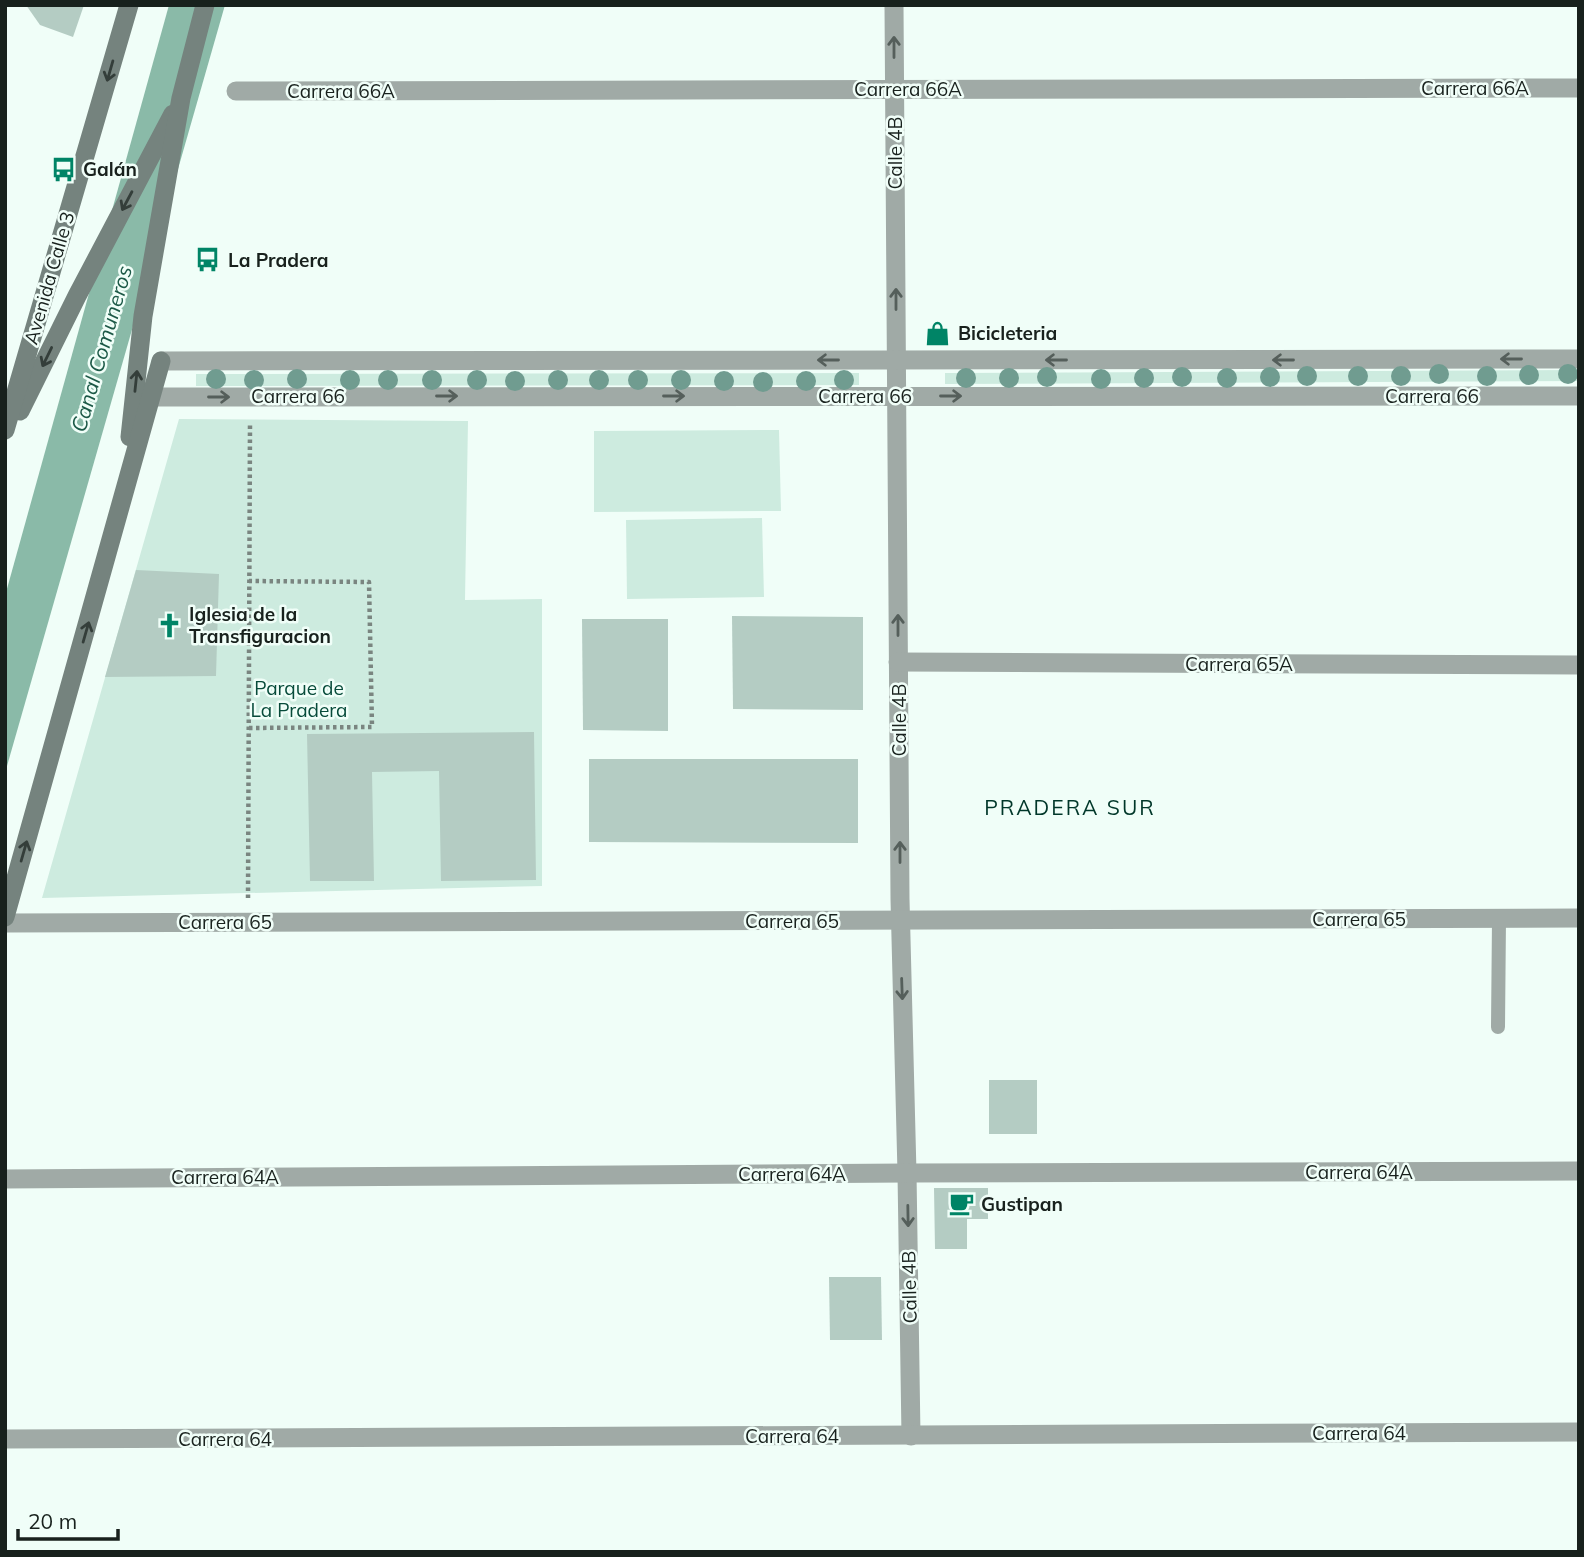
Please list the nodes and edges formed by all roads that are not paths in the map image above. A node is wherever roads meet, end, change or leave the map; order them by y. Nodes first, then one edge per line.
1 (129, 5) edge
2 (205, 5) edge
3 (894, 5) edge
4 (1579, 88) edge
5 (895, 89) junction
6 (236, 91) dead end
7 (181, 98) junction
8 (1579, 359) edge
9 (897, 360) junction
10 (161, 361) joint
11 (897, 396) junction
12 (1579, 396) edge
13 (151, 397) junction
14 (5, 430) edge
15 (5, 441) edge
16 (124, 498) junction
17 (898, 662) junction
18 (1579, 666) edge
19 (5, 917) edge
20 (1579, 918) edge
21 (1499, 919) junction
22 (900, 920) junction
23 (5, 923) edge
24 (1498, 1027) dead end
25 (1579, 1171) edge
26 (908, 1173) junction
27 (5, 1179) edge
28 (1579, 1432) edge
29 (911, 1436) junction
30 (5, 1440) edge

1 -> 14 main road, Avenida Calle 3
2 - 7 main road, Avenida Calle 3
5 -> 3 street, Calle 4B
4 - 5 street, Carrera 66A
5 - 6 street, Carrera 66A
9 -> 5 street, Calle 4B
7 -> 15 main road, Avenida Calle 3
16 -> 7 main road, Avenida Calle 3
8 -> 9 street, Carrera 66
9 -> 10 street, Carrera 66
9 - 11 street, Calle 4B
10 - 13 main road, Avenida Calle 3
11 -> 12 street, Carrera 66
13 -> 11 street, Carrera 66
17 -> 11 street, Calle 4B
13 - 16 main road, Avenida Calle 3
19 -> 16 main road, Avenida Calle 3
17 - 18 street, Carrera 65A
22 -> 17 street, Calle 4B
20 - 21 street, Carrera 65
21 - 22 street, Carrera 65
21 - 24 lane
22 - 23 street, Carrera 65
22 -> 26 street, Calle 4B
25 - 26 street, Carrera 64A
26 - 27 street, Carrera 64A
26 -> 29 street, Calle 4B
28 - 29 street, Carrera 64
29 - 30 street, Carrera 64

